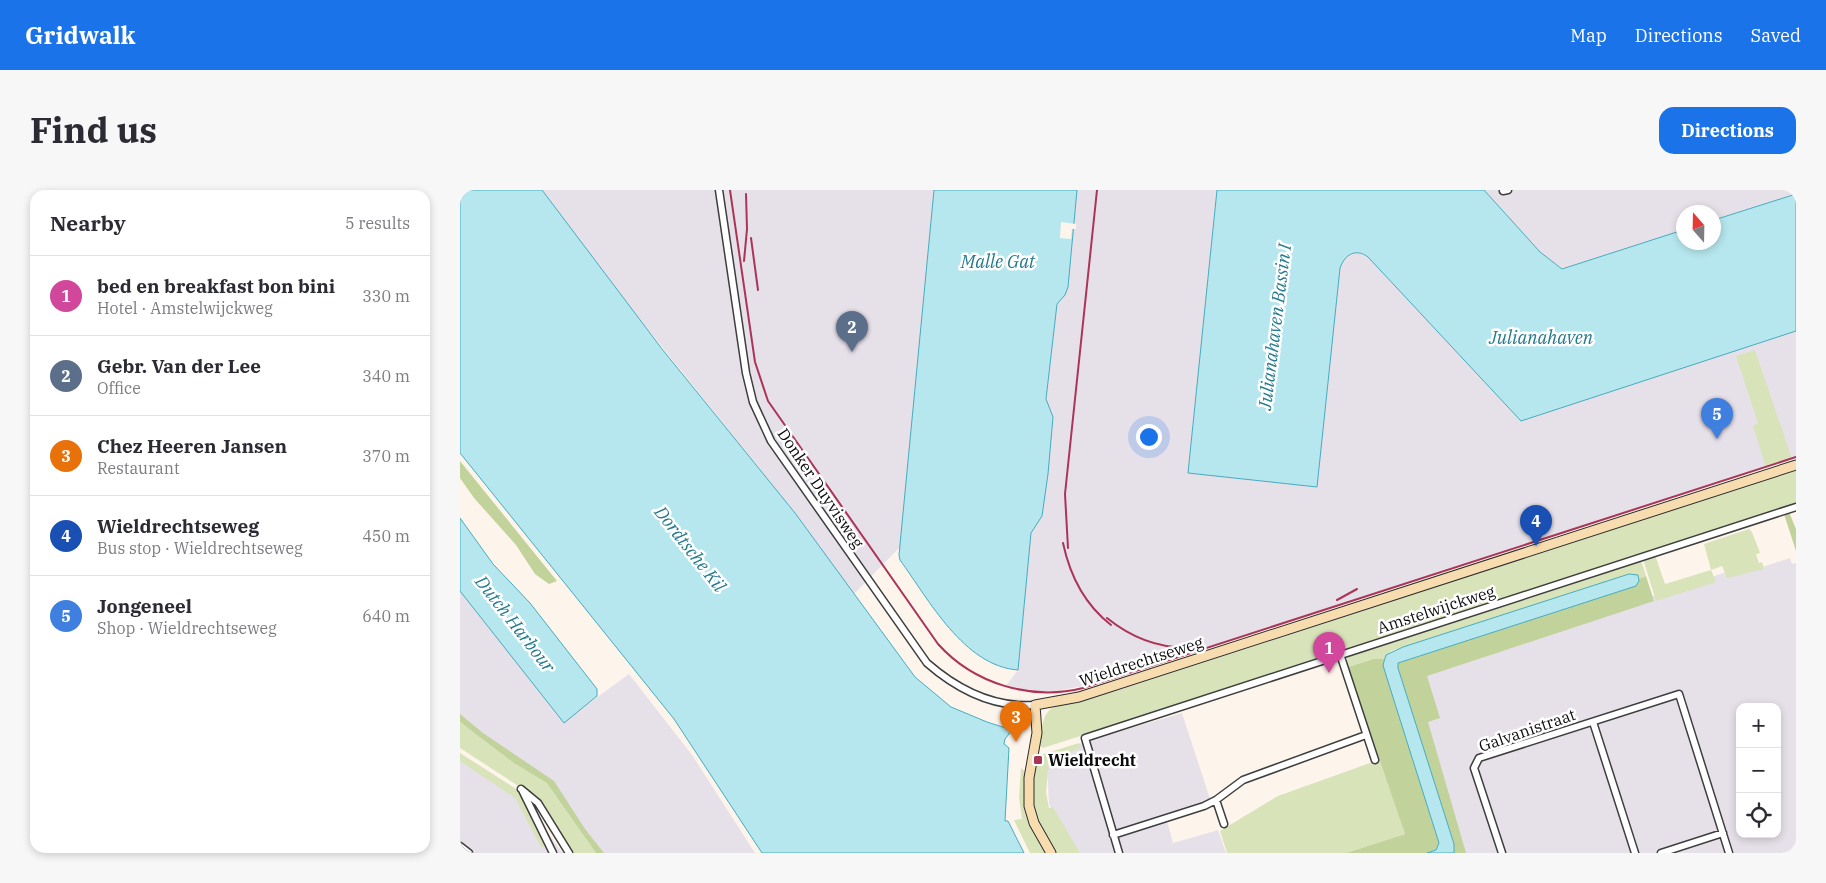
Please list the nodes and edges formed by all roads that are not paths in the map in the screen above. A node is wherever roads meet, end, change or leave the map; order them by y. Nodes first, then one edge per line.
1 (720, 190) edge
2 (1796, 465) edge
3 (1796, 507) edge
4 (1340, 654) junction
5 (1035, 705) junction
6 (1593, 722) junction
7 (1366, 735) junction
8 (1375, 760) dead end
9 (1216, 800) junction
10 (1224, 824) dead end
11 (1723, 833) junction
12 (1113, 835) junction
13 (460, 846) edge
14 (469, 853) edge
15 (553, 853) edge
16 (569, 853) edge
17 (1051, 853) edge
18 (1119, 853) edge
19 (1502, 853) edge
20 (1635, 853) edge
21 (1661, 853) edge
22 (1729, 853) edge

1 - 5 street, Donker Duyvisweg
2 - 5 street, Wieldrechtseweg
3 - 4 street, Amstelwijckweg
4 - 7 street
4 - 12 street, Amstelwijckweg
5 - 17 street
6 - 11 street, Galvanistraat
6 - 19 street, Galvanistraat
6 - 20 street
7 - 8 street
7 - 9 street
9 - 10 street
9 - 12 street
11 - 21 street
11 - 22 street
12 - 18 street
13 - 14 street
15 - 16 street

